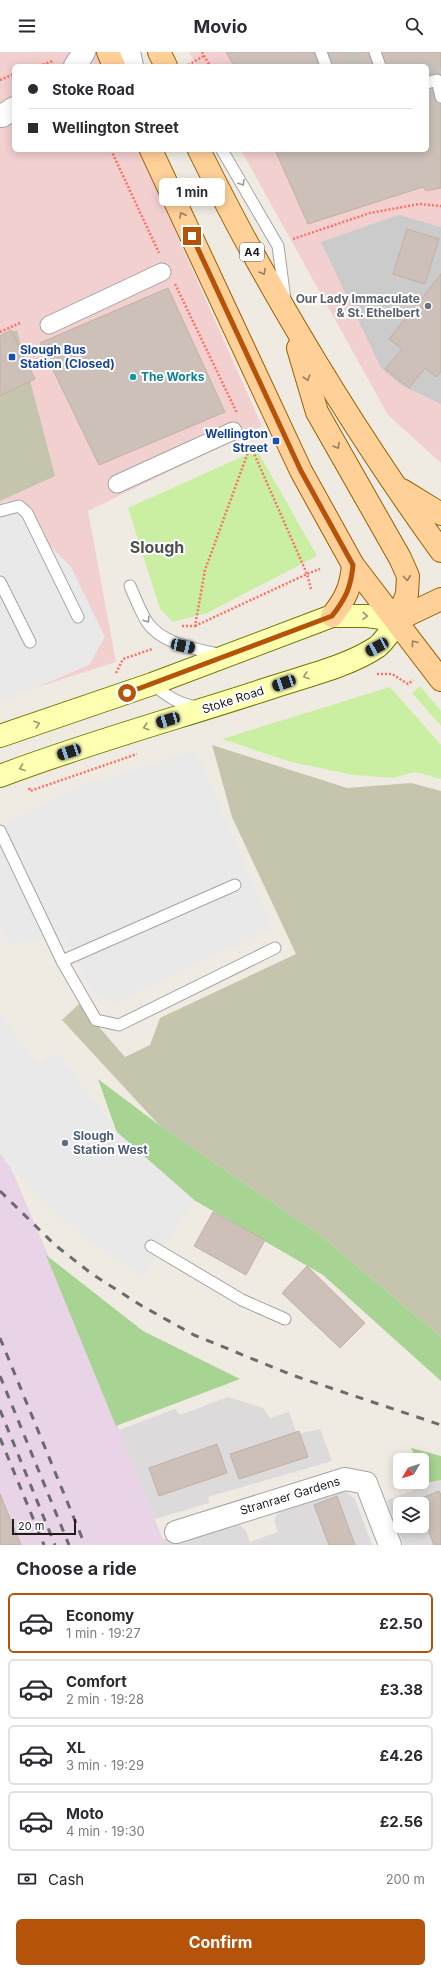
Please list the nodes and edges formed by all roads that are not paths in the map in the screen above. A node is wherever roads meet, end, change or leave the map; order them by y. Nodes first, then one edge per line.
1 (84, 52) edge
2 (108, 52) edge
3 (129, 52) edge
4 (159, 52) edge
5 (321, 52) edge
6 (375, 52) edge
7 (65, 63) edge
8 (113, 64) edge
9 (132, 64) edge
10 (165, 64) edge
11 (325, 64) edge
12 (379, 64) edge
13 (429, 82) edge
14 (441, 97) edge
15 (152, 152) edge
16 (200, 152) edge
17 (223, 152) edge
18 (165, 269) road end
19 (288, 314) junction
20 (49, 325) dead end
21 (237, 425) road end
22 (117, 484) dead end
23 (396, 487) junction
24 (0, 511) edge
25 (441, 514) edge
26 (441, 550) edge
27 (353, 565) junction
28 (0, 582) edge
29 (130, 586) dead end
30 (441, 599) edge
31 (332, 616) junction
32 (78, 617) dead end
33 (397, 620) junction
34 (30, 642) dead end
35 (228, 656) junction
36 (441, 680) edge
37 (152, 684) junction
38 (211, 708) junction
39 (0, 736) edge
40 (0, 776) edge
41 (0, 831) edge
42 (235, 885) dead end
43 (275, 948) dead end
44 (62, 961) junction
45 (151, 1246) dead end
46 (285, 1319) dead end
47 (176, 1532) dead end
48 (390, 1545) edge

1 - 7 street
2 - 8 main road
3 - 9 street
4 - 10 main road
5 - 11 lane
6 - 12 lane
13 - 14 lane
27 -> 15 main road
16 -> 19 main road, A4
17 -> 19 lane
18 - 20 street
19 - 23 main road, A4
19 -> 33 main road
21 - 22 street
23 - 25 main road, A4
23 - 26 main road, A4
24 - 32 lane
27 - 31 main road
27 - 33 main road
28 - 34 lane
29 -> 35 lane
30 - 33 main road
31 -> 33 main road
31 - 35 main road
36 -> 33 main road
33 -> 38 main road, Stoke Road
35 - 37 main road
37 - 38 lane
39 -> 37 main road
38 -> 40 main road, Stoke Road
41 - 44 lane
42 - 44 lane
43 - 44 lane
45 - 46 lane
47 - 48 street, Stranraer Gardens

